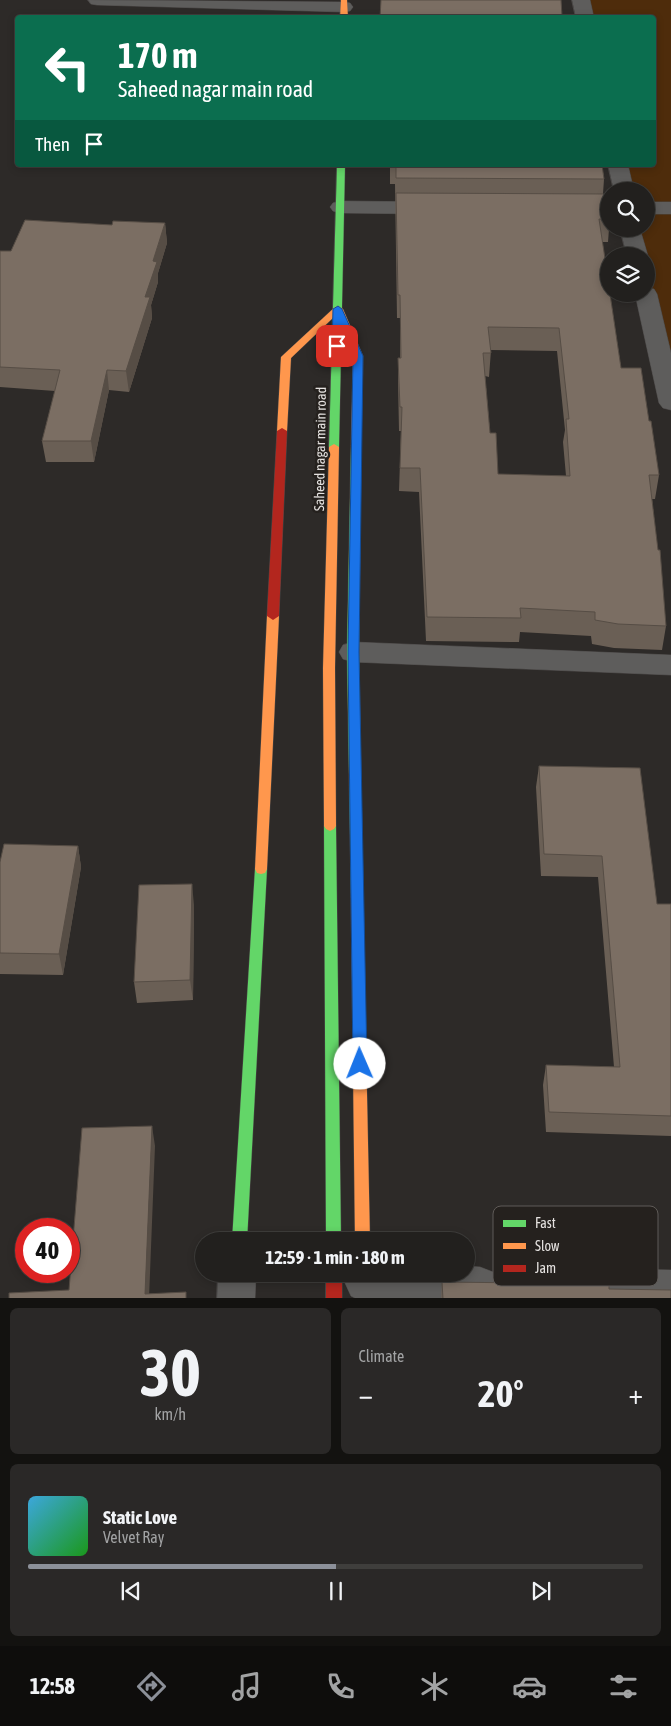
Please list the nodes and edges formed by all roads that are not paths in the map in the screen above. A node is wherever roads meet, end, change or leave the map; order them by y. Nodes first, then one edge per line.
1 (97, 0) edge
2 (581, 0) edge
3 (344, 8) edge
4 (584, 15) edge
5 (341, 167) edge
6 (618, 167) edge
7 (622, 182) edge
8 (340, 208) junction
9 (450, 208) edge
10 (655, 208) edge
11 (671, 208) edge
12 (648, 302) edge
13 (338, 309) junction
14 (671, 403) edge
15 (353, 652) junction
16 (671, 665) edge
17 (240, 1232) edge
18 (334, 1232) edge
19 (363, 1232) edge
20 (237, 1282) edge
21 (352, 1286) edge
22 (671, 1288) edge
23 (236, 1298) edge

1 - 3 street
2 - 4 street
5 - 8 street, Saheed nagar main road
6 - 7 street
8 - 9 street
8 - 13 street, Saheed nagar main road
10 - 11 street
12 - 14 street
13 - 15 street
13 - 17 street
13 - 18 street, Saheed nagar main road
15 - 16 street
15 - 19 street
20 - 23 street
21 - 22 street

